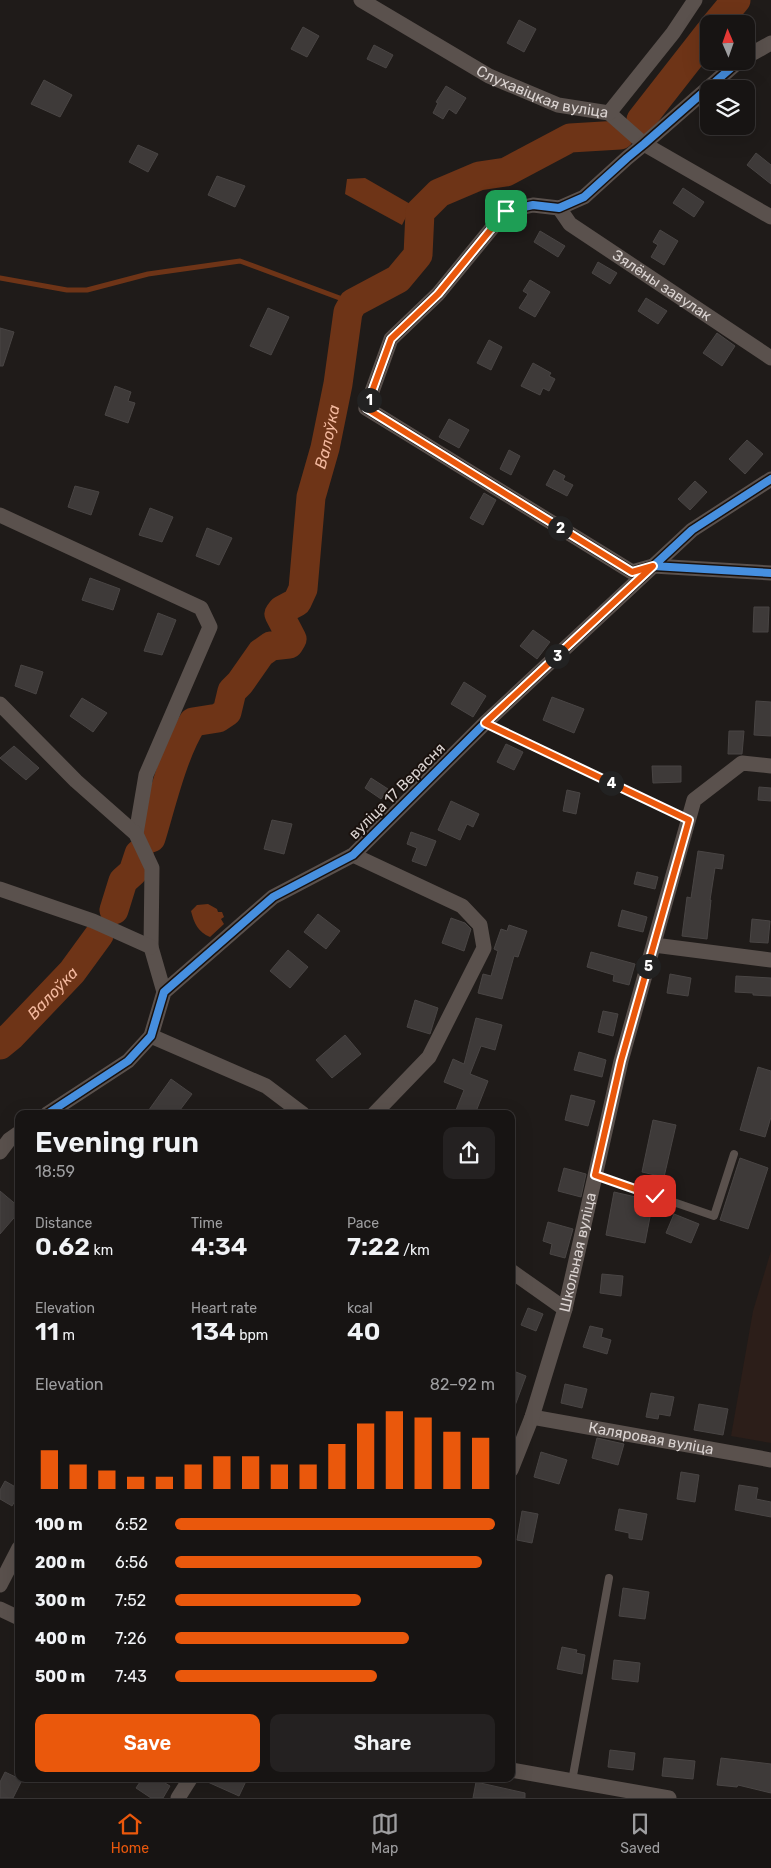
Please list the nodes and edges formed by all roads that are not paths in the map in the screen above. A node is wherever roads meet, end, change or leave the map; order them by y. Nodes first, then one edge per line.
1 (361, 0) edge
2 (695, 0) edge
3 (771, 44) edge
4 (755, 52) edge
5 (729, 70) edge
6 (609, 113) junction
7 (644, 144) junction
8 (559, 208) junction
9 (771, 217) edge
10 (771, 358) edge
11 (771, 478) edge
12 (0, 515) edge
13 (653, 566) junction
14 (771, 574) edge
15 (0, 704) edge
16 (485, 723) junction
17 (771, 766) edge
18 (689, 820) junction
19 (136, 834) junction
20 (353, 855) junction
21 (0, 889) edge
22 (654, 945) junction
23 (151, 948) junction
24 (771, 960) edge
25 (164, 992) junction
26 (151, 1036) junction
27 (53, 1110) edge
28 (298, 1110) edge
29 (378, 1110) edge
30 (734, 1154) dead end
31 (595, 1175) junction
32 (515, 1274) edge
33 (565, 1309) junction
34 (532, 1417) junction
35 (515, 1460) edge
36 (771, 1460) edge
37 (15, 1556) edge
38 (609, 1578) dead end
39 (0, 1584) edge
40 (0, 1609) edge
41 (15, 1616) edge
42 (515, 1771) edge
43 (572, 1781) junction
44 (188, 1782) edge
45 (178, 1798) edge
46 (669, 1798) edge

1 - 6 street, Слухавіцкая вуліца
2 - 6 street
3 - 4 street
5 - 7 street
6 - 7 street, Слухавіцкая вуліца
7 - 8 street
7 - 9 street, Слухавіцкая вуліца
8 - 10 street, Зялёны завулак
8 - 13 street
11 - 13 street, вуліца 17 Верасня
12 - 19 street
13 - 14 street
13 - 16 street, вуліца 17 Верасня
15 - 19 street
16 - 18 lane
16 - 20 street, вуліца 17 Верасня
17 - 18 street, Школьная вуліца
18 - 22 street, Школьная вуліца
19 - 23 street
20 - 25 street, вуліца 17 Верасня
20 - 29 street
21 - 23 street
22 - 24 street
22 - 31 street, Школьная вуліца
23 - 25 street
25 - 26 street
26 - 27 street
26 - 28 street
30 - 31 lane
31 - 33 street, Школьная вуліца
32 - 33 street
33 - 34 street, Школьная вуліца
34 - 35 street, Школьная вуліца
34 - 36 street, Каляровая вуліца
37 - 39 street
38 - 43 lane
40 - 41 street
42 - 43 street
43 - 46 street
44 - 45 street

